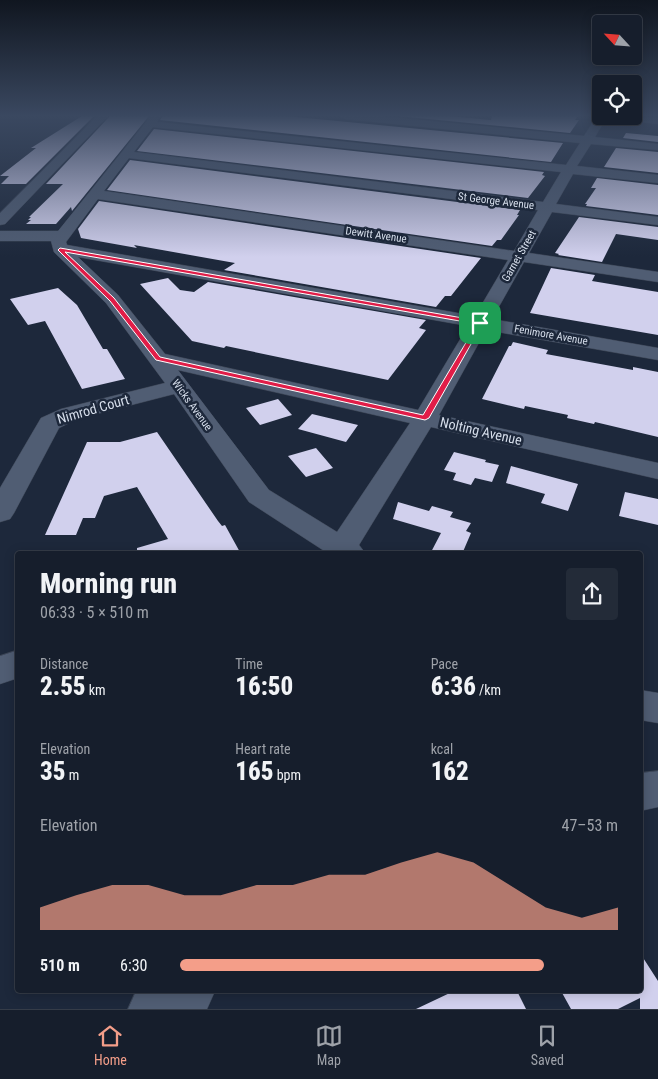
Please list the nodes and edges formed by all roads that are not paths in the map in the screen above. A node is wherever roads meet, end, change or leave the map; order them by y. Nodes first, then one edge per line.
1 (57, 163) edge
2 (118, 163) edge
3 (198, 163) edge
4 (511, 163) edge
5 (573, 163) edge
6 (569, 170) junction
7 (658, 179) edge
8 (95, 194) junction
9 (548, 207) junction
10 (0, 221) edge
11 (658, 221) edge
12 (0, 236) edge
13 (61, 243) junction
14 (519, 256) junction
15 (658, 277) edge
16 (480, 323) junction
17 (658, 354) edge
18 (158, 359) junction
19 (179, 386) junction
20 (425, 418) junction
21 (658, 470) edge
22 (0, 512) edge
23 (346, 551) edge
24 (15, 665) edge
25 (0, 670) edge
26 (643, 706) edge
27 (658, 708) edge
28 (658, 789) edge
29 (643, 792) edge
30 (187, 993) edge
31 (153, 1009) edge

1 - 10 street
2 - 8 street
3 - 9 street, St George Avenue
4 - 6 street
5 - 6 street, Garnet Street
6 - 7 street
6 - 9 street, Garnet Street
8 - 13 street
8 - 14 street, Dewitt Avenue
9 - 11 street, St George Avenue
9 - 14 street, Garnet Street
12 - 13 street, Fenimore Avenue
13 - 16 street, Fenimore Avenue
13 - 18 street, Wicks Avenue
14 - 15 street, Dewitt Avenue
14 - 16 street, Garnet Street
16 - 17 street, Fenimore Avenue
16 - 20 street, Garnet Street
18 - 19 street, Wicks Avenue
18 - 20 street, Nolting Avenue
19 - 22 street, Nimrod Court
19 - 23 street, Wicks Avenue
20 - 21 street, Nolting Avenue
20 - 23 street, Garnet Street
24 - 25 street
26 - 27 street
28 - 29 street
30 - 31 street

